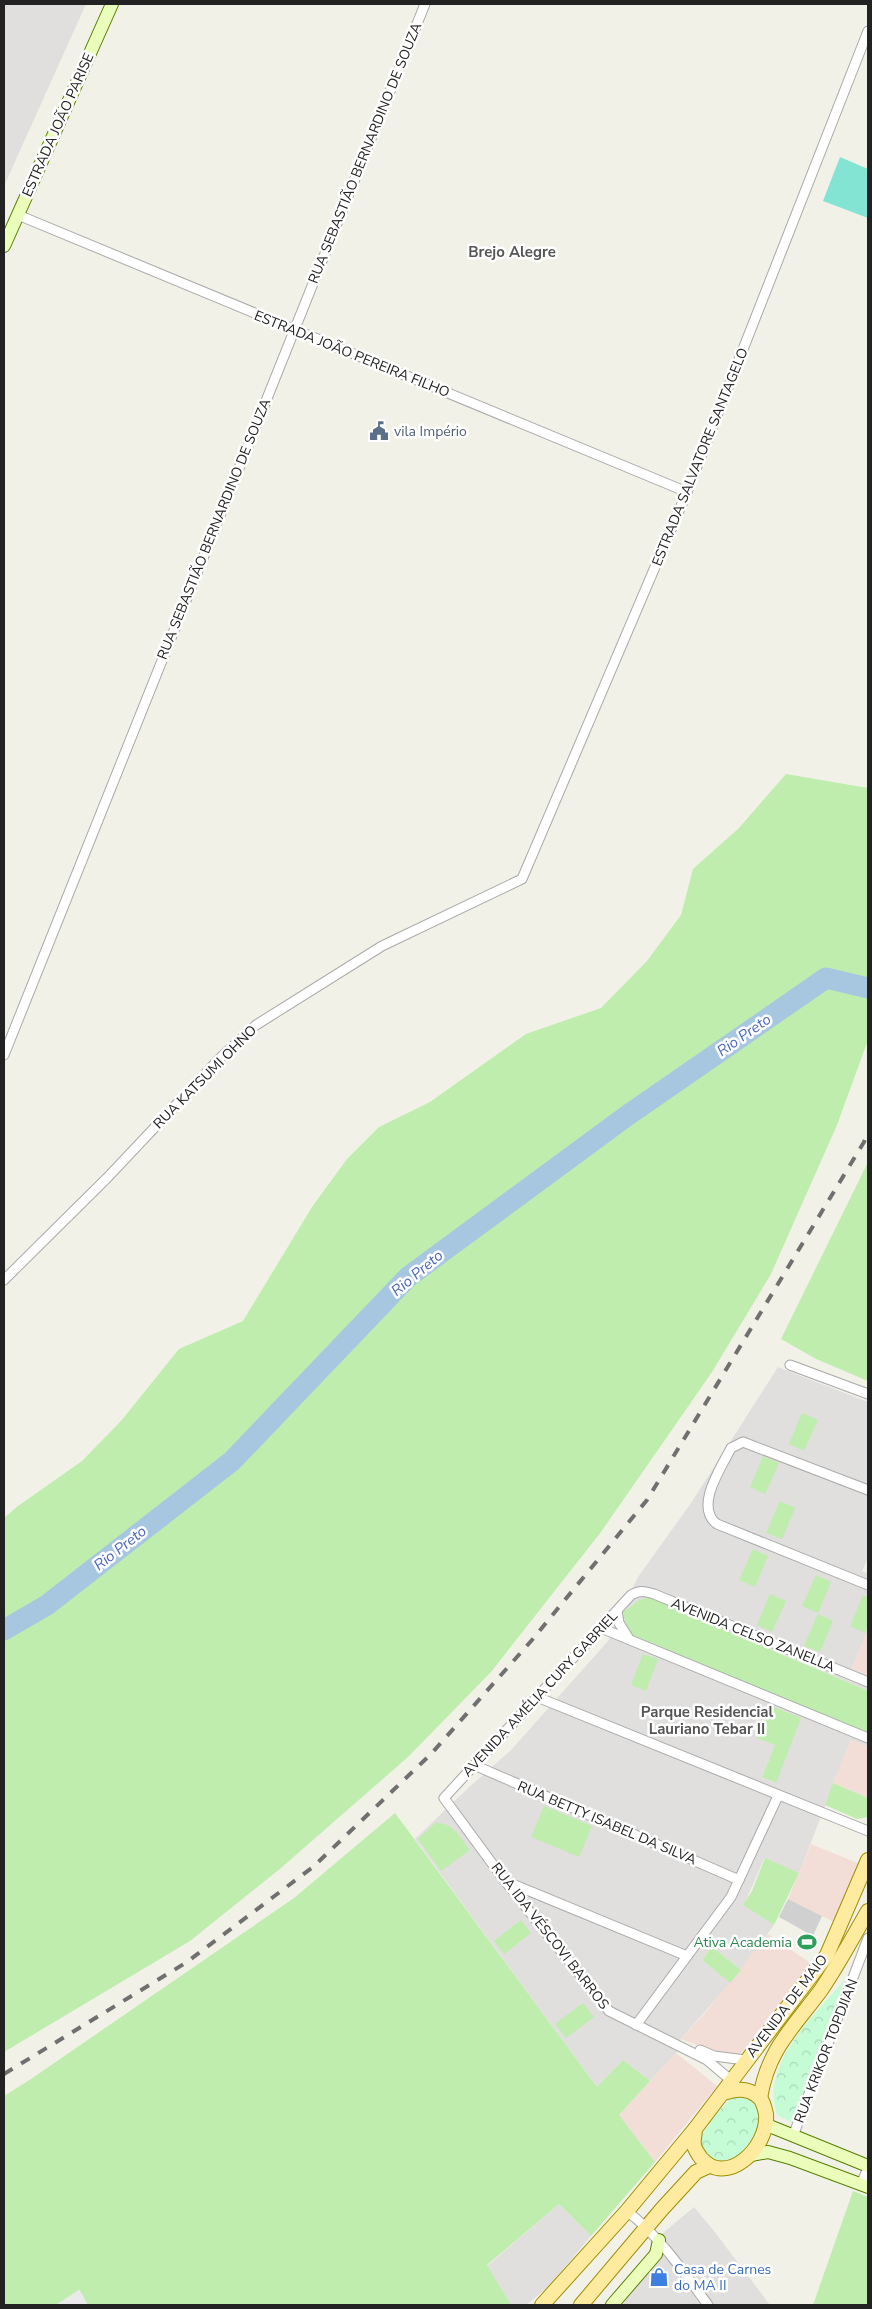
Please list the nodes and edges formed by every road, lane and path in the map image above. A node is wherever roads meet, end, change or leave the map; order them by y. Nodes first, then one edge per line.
1 (112, 4) edge
2 (425, 4) edge
3 (868, 31) edge
4 (18, 215) junction
5 (4, 246) edge
6 (293, 330) junction
7 (687, 492) junction
8 (522, 879) joint
9 (4, 1054) edge
10 (4, 1280) edge
11 (790, 1365) dead end
12 (868, 1394) edge
13 (868, 1490) edge
14 (868, 1585) edge
15 (637, 1592) joint
16 (617, 1611) junction
17 (601, 1628) junction
18 (629, 1639) junction
19 (868, 1682) edge
20 (537, 1697) junction
21 (868, 1738) edge
22 (474, 1765) junction
23 (778, 1796) junction
24 (444, 1798) joint
25 (868, 1831) edge
26 (868, 1860) edge
27 (740, 1880) junction
28 (505, 1881) junction
29 (868, 1911) edge
30 (868, 1939) edge
31 (688, 1956) junction
32 (865, 1956) edge
33 (636, 2025) junction
34 (679, 2044) junction
35 (745, 2060) junction
36 (733, 2082) junction
37 (723, 2093) junction
38 (760, 2098) junction
39 (767, 2126) junction
40 (696, 2129) junction
41 (793, 2136) junction
42 (751, 2155) junction
43 (709, 2166) junction
44 (868, 2167) edge
45 (865, 2186) edge
46 (627, 2211) junction
47 (646, 2229) junction
48 (659, 2240) junction
49 (542, 2305) edge
50 (581, 2305) edge
51 (612, 2305) edge
52 (708, 2305) edge

1 - 4 main road, ESTRADA JOÃO PARISE
2 - 6 street, RUA SEBASTIÃO BERNARDINO DE SOUZA
3 - 7 street, ESTRADA SALVATORE SANTAGELO
4 - 5 main road, ESTRADA JOÃO PARISE
4 - 6 street, ESTRADA JOÃO PEREIRA FILHO
6 - 7 street, ESTRADA JOÃO PEREIRA FILHO
6 - 9 street, RUA SEBASTIÃO BERNARDINO DE SOUZA
7 - 8 street, ESTRADA SALVATORE SANTAGELO
8 - 10 street, RUA KATSUMI OHNO
11 - 12 street
13 - 14 street
15 - 16 street, AVENIDA AMÉLIA CURY GABRIEL
15 - 19 street, AVENIDA CELSO ZANELLA
16 - 17 street, AVENIDA AMÉLIA CURY GABRIEL
16 - 18 street
17 - 18 street
17 - 20 street, AVENIDA AMÉLIA CURY GABRIEL
18 - 21 street
20 - 22 street, AVENIDA AMÉLIA CURY GABRIEL
20 - 23 street
22 - 24 street, AVENIDA AMÉLIA CURY GABRIEL
22 - 27 street, RUA BETTY ISABEL DA SILVA
23 - 25 street
23 - 27 street
24 - 28 street, RUA IDA VÉSCOVI BARROS
26 - 35 main road, AVENIDA DE MAIO
27 - 31 street
28 - 31 street
28 - 33 street, RUA IDA VÉSCOVI BARROS
29 - 38 main road, AVENIDA DE MAIO
30 - 32 street, RUA KRIKOR TOPDJIAN
31 - 33 street
32 - 41 street, RUA KRIKOR TOPDJIAN
33 - 34 street, RUA IDA VÉSCOVI BARROS
34 - 35 street, RUA IDA VÉSCOVI BARROS
34 - 36 street, RUA IDA VÉSCOVI BARROS
35 - 36 main road, AVENIDA DE MAIO
36 - 37 main road, AVENIDA DE MAIO
37 - 38 main road
37 - 40 main road
38 - 39 main road
39 - 41 main road
39 - 42 main road
40 - 43 main road
40 - 46 main road
41 - 44 main road
42 - 43 main road
42 - 45 main road
43 - 47 main road
44 - 45 street
46 - 47 street
46 - 49 main road
47 - 48 street
47 - 50 main road
48 - 51 main road
48 - 52 street

